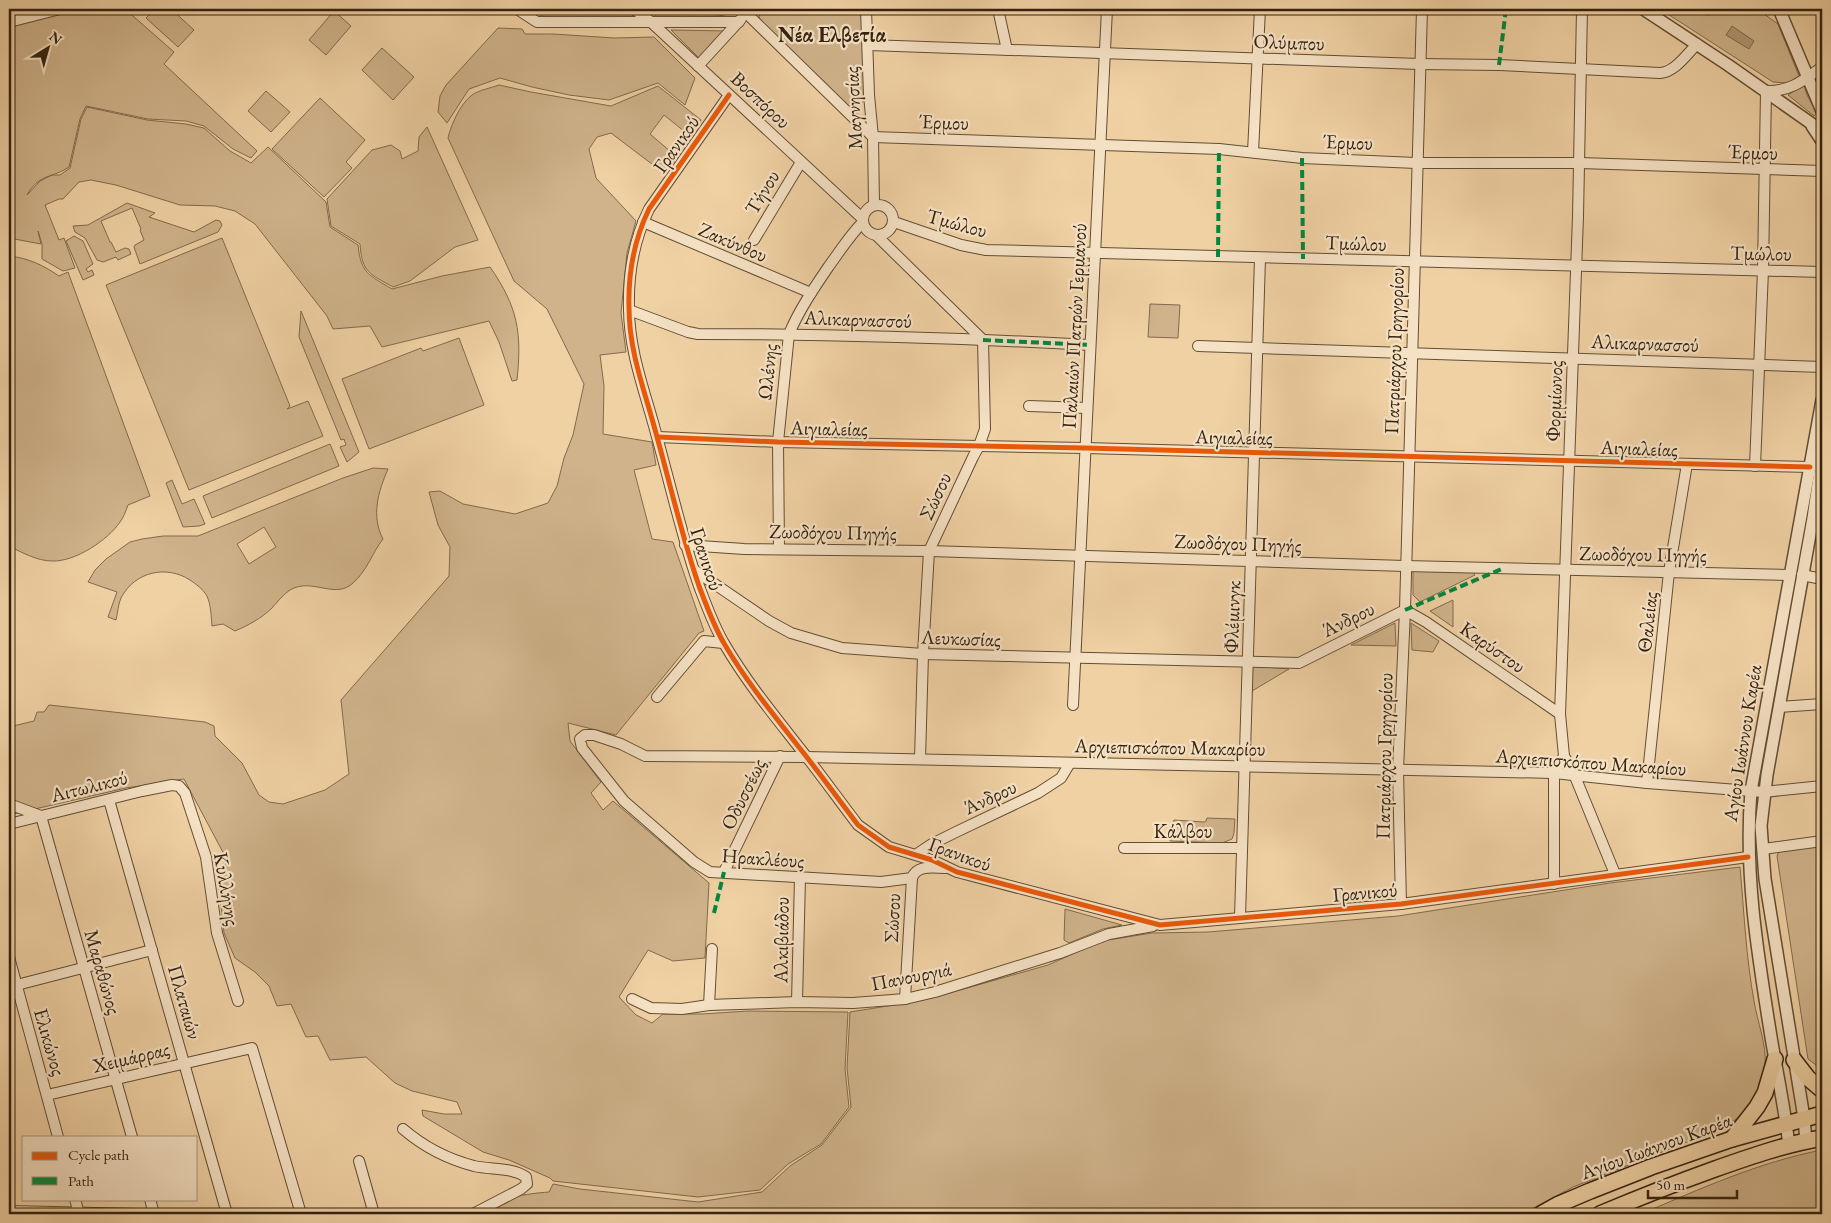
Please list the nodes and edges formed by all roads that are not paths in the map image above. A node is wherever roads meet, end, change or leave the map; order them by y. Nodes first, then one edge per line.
1 (60, 9) edge
2 (517, 9) edge
3 (634, 9) edge
4 (866, 9) edge
5 (998, 9) edge
6 (1107, 9) edge
7 (1260, 9) edge
8 (1422, 9) edge
9 (1582, 9) edge
10 (1643, 9) edge
11 (747, 10) edge
12 (1778, 10) edge
13 (9, 22) edge
14 (651, 22) junction
15 (739, 22) junction
16 (1696, 44) junction
17 (868, 45) junction
18 (1007, 50) junction
19 (1104, 54) junction
20 (1258, 59) junction
21 (1419, 64) junction
22 (698, 66) junction
23 (1822, 67) edge
24 (1580, 69) junction
25 (1808, 78) junction
26 (1766, 91) junction
27 (729, 95) junction
28 (1821, 104) edge
29 (1809, 123) junction
30 (1822, 131) edge
31 (873, 137) junction
32 (1822, 141) edge
33 (1100, 145) junction
34 (1253, 152) junction
35 (801, 162) junction
36 (1416, 163) junction
37 (1580, 164) junction
38 (1766, 170) junction
39 (1822, 171) edge
40 (874, 205) junction
41 (863, 221) junction
42 (643, 222) junction
43 (894, 222) junction
44 (876, 235) junction
45 (754, 240) dead end
46 (1095, 252) junction
47 (1260, 258) junction
48 (1415, 263) junction
49 (1577, 266) junction
50 (1763, 270) junction
51 (1822, 272) edge
52 (811, 293) junction
53 (628, 310) junction
54 (789, 334) junction
55 (983, 340) junction
56 (1090, 345) junction
57 (1198, 346) dead end
58 (1257, 348) junction
59 (1412, 354) junction
60 (1573, 359) junction
61 (1759, 364) junction
62 (1822, 367) edge
63 (1822, 400) edge
64 (1029, 406) dead end
65 (1087, 408) junction
66 (658, 437) junction
67 (778, 442) junction
68 (979, 446) junction
69 (1085, 448) junction
70 (1254, 453) junction
71 (1408, 456) junction
72 (1822, 457) edge
73 (1569, 461) junction
74 (1687, 464) junction
75 (1755, 466) junction
76 (1810, 467) junction
77 (1818, 520) edge
78 (686, 545) junction
79 (779, 549) junction
80 (929, 550) junction
81 (1080, 557) junction
82 (1251, 561) junction
83 (1405, 566) junction
84 (694, 570) junction
85 (1567, 570) junction
86 (1669, 572) junction
87 (1802, 574) junction
88 (1790, 575) junction
89 (1822, 579) edge
90 (1405, 610) junction
91 (723, 643) junction
92 (922, 654) junction
93 (1075, 658) junction
94 (1248, 661) junction
95 (657, 697) dead end
96 (1822, 704) edge
97 (1073, 705) dead end
98 (1779, 707) junction
99 (1560, 714) junction
100 (580, 739) joint
101 (780, 756) junction
102 (1564, 756) junction
103 (806, 757) junction
104 (920, 759) junction
105 (1070, 763) junction
106 (1245, 767) junction
107 (1398, 770) junction
108 (1554, 773) junction
109 (1574, 774) junction
110 (1647, 783) junction
111 (179, 786) joint
112 (1822, 786) edge
113 (1751, 791) junction
114 (1764, 792) junction
115 (109, 800) junction
116 (9, 804) edge
117 (41, 816) junction
118 (9, 824) edge
119 (1822, 841) edge
120 (1124, 848) dead end
121 (1242, 848) junction
122 (1763, 849) junction
123 (917, 854) junction
124 (1748, 857) junction
125 (947, 868) junction
126 (724, 872) junction
127 (1615, 874) junction
128 (800, 878) junction
129 (912, 878) junction
130 (1554, 884) junction
131 (1401, 904) junction
132 (1240, 917) junction
133 (1160, 925) junction
134 (712, 949) dead end
135 (152, 950) junction
136 (9, 957) edge
137 (84, 968) junction
138 (12, 986) edge
139 (905, 999) junction
140 (632, 1000) dead end
141 (238, 1001) dead end
142 (797, 1002) junction
143 (709, 1005) junction
144 (1775, 1059) junction
145 (1794, 1060) junction
146 (185, 1063) junction
147 (115, 1078) junction
148 (1822, 1090) edge
149 (47, 1095) junction
150 (1822, 1114) edge
151 (1804, 1118) junction
152 (1787, 1123) junction
153 (403, 1128) dead end
154 (58, 1136) edge
155 (132, 1136) edge
156 (1822, 1138) edge
157 (1732, 1139) junction
158 (1806, 1142) junction
159 (1789, 1146) junction
160 (359, 1161) dead end
161 (75, 1200) edge
162 (150, 1200) edge
163 (9, 1211) edge
164 (79, 1214) edge
165 (140, 1214) edge
166 (154, 1214) edge
167 (227, 1214) edge
168 (301, 1214) edge
169 (374, 1214) edge
170 (473, 1214) edge
171 (1541, 1214) edge
172 (1600, 1214) edge

1 - 13 street
2 - 14 street
3 - 14 street, Βοσπόρου
4 - 17 street, Μαγνησίας
5 - 18 street
6 - 19 street, Παλαιών Πατρών Γερμανού
7 - 20 street
8 - 21 street, Πατριάρχου Γρηγορίου
9 - 24 street, Φορμίωνος
10 - 16 street
11 - 15 street
11 - 31 street
12 - 25 street
14 - 15 street
14 - 22 street, Βοσπόρου
15 - 22 street
16 - 24 street, Ολύμπου
16 - 26 street
17 - 18 street, Ολύμπου
17 - 31 street, Μαγνησίας
18 - 19 street, Ολύμπου
19 - 20 street, Ολύμπου
19 - 33 street, Παλαιών Πατρών Γερμανού
20 - 21 street, Ολύμπου
20 - 34 street
21 - 24 street, Ολύμπου
21 - 36 street, Πατριάρχου Γρηγορίου
22 - 27 street, Βοσπόρου
23 - 25 street
24 - 37 street, Φορμίωνος
25 - 26 street
25 - 28 street
26 - 29 street
26 - 38 street
27 - 35 street, Βοσπόρου
27 - 42 street, Γρανικού
29 - 30 street
29 - 32 street
31 - 33 street, Έρμου
31 - 40 street, Μαγνησίας
33 - 34 street, Έρμου
33 - 46 street, Παλαιών Πατρών Γερμανού
34 - 36 street, Έρμου
35 - 41 street, Βοσπόρου
35 - 45 street, Τήνου
36 - 37 street, Έρμου
36 - 48 street, Πατριάρχου Γρηγορίου
37 - 38 street, Έρμου
37 - 49 street, Φορμίωνος
38 - 39 street, Έρμου
38 - 50 street
40 - 41 street
40 - 43 street
41 - 44 street
41 - 52 street, Ωλένης
42 - 52 street, Ζακύνθου
42 - 53 street, Γρανικού
43 - 44 street
43 - 46 street, Τμώλου
44 - 55 street
46 - 47 street, Τμώλου
46 - 56 street, Παλαιών Πατρών Γερμανού
47 - 48 street, Τμώλου
47 - 58 street, Φλέμινγκ
48 - 49 street, Τμώλου
48 - 59 street, Πατριάρχου Γρηγορίου
49 - 50 street, Τμώλου
49 - 60 street, Φορμίωνος
50 - 51 street, Τμώλου
50 - 61 street
52 - 54 street, Ωλένης
53 - 54 street, Αλικαρνασσού
53 - 66 street, Γρανικού
54 - 55 street, Αλικαρνασσού
54 - 67 street, Ωλένης
55 - 56 street, Αλικαρνασσού
55 - 68 street, Σώσου
56 - 65 street, Παλαιών Πατρών Γερμανού
57 - 58 street, Αλικαρνασσού
58 - 59 street, Αλικαρνασσού
58 - 70 street, Φλέμινγκ
59 - 60 street, Αλικαρνασσού
59 - 71 street, Πατριάρχου Γρηγορίου
60 - 61 street, Αλικαρνασσού
60 - 73 street, Φορμίωνος
61 - 62 street, Αλικαρνασσού
61 - 75 street
63 - 76 street, Αγίου Ιωάννου Καρέα
64 - 65 street
65 - 69 street, Παλαιών Πατρών Γερμανού
66 - 67 street, Αιγιαλείας
66 - 78 street, Γρανικού
67 - 68 street, Αιγιαλείας
67 - 79 street, Ωλένης
68 - 69 street, Αιγιαλείας
68 - 80 street, Σώσου
69 - 70 street, Αιγιαλείας
69 - 81 street, Παλαιών Πατρών Γερμανού
70 - 71 street, Αιγιαλείας
70 - 82 street, Φλέμινγκ
71 - 73 street, Αιγιαλείας
71 - 83 street, Πατριάρχου Γρηγορίου
72 - 77 street, Αγίου Ιωάννου Καρέα
73 - 74 street, Αιγιαλείας
73 - 85 street, Φορμίωνος
74 - 75 street, Αιγιαλείας
74 - 86 street, Θαλείας
75 - 76 street, Αιγιαλείας
76 - 88 street, Αγίου Ιωάννου Καρέα
77 - 87 street, Αγίου Ιωάννου Καρέα
78 - 79 street, Ζωοδόχου Πηγής
78 - 84 street, Γρανικού
79 - 80 street, Ζωοδόχου Πηγής
80 - 81 street, Ζωοδόχου Πηγής
80 - 92 street, Σώσου
81 - 82 street, Ζωοδόχου Πηγής
81 - 93 street, Παλαιών Πατρών Γερμανού
82 - 83 street, Ζωοδόχου Πηγής
82 - 94 street, Φλέμινγκ
83 - 85 street, Ζωοδόχου Πηγής
83 - 90 street, Πατριάρχου Γρηγορίου
84 - 91 street, Γρανικού
84 - 92 street, Λευκωσίας
85 - 86 street, Ζωοδόχου Πηγής
85 - 99 street, Φορμίωνος
86 - 88 street, Ζωοδόχου Πηγής
86 - 110 street, Θαλείας
87 - 89 street
87 - 98 street, Αγίου Ιωάννου Καρέα
88 - 113 street, Αγίου Ιωάννου Καρέα
90 - 94 street, Άνδρου
90 - 99 street, Καρύστου
90 - 107 street, Πατριάρχου Γρηγορίου
91 - 95 street
91 - 103 street, Γρανικού
92 - 93 street, Λευκωσίας
92 - 104 street, Σώσου
93 - 94 street, Λευκωσίας
93 - 97 street, Παλαιών Πατρών Γερμανού
94 - 106 street, Φλέμινγκ
96 - 98 street
98 - 114 street, Αγίου Ιωάννου Καρέα
99 - 102 street, Φορμίωνος
100 - 101 street, Αρχιεπισκόπου Μακαρίου
100 - 126 street, Ηρακλέους
101 - 103 street, Αρχιεπισκόπου Μακαρίου
101 - 126 street, Οδυσσέως
102 - 108 street
102 - 109 street, Φορμίωνος
103 - 104 street, Αρχιεπισκόπου Μακαρίου
103 - 123 street, Γρανικού
104 - 105 street, Αρχιεπισκόπου Μακαρίου
105 - 106 street, Αρχιεπισκόπου Μακαρίου
105 - 123 street, Άνδρου
106 - 107 street, Αρχιεπισκόπου Μακαρίου
106 - 121 street, Φλέμινγκ
107 - 108 street, Αρχιεπισκόπου Μακαρίου
107 - 131 street, Πατριάρχου Γρηγορίου
108 - 109 street, Αρχιεπισκόπου Μακαρίου
108 - 130 street
109 - 110 street, Αρχιεπισκόπου Μακαρίου
109 - 127 street, Φορμίωνος
110 - 113 street, Αρχιεπισκόπου Μακαρίου
111 - 115 street, Αιτωλικού
111 - 141 street, Κυλλήνης
112 - 114 street, Αρχιεπισκόπου Μακαρίου
113 - 114 street, Αρχιεπισκόπου Μακαρίου
113 - 124 street, Αγίου Ιωάννου Καρέα
114 - 122 street, Αγίου Ιωάννου Καρέα
115 - 117 street, Αιτωλικού
115 - 135 street, Πλαταιών
116 - 117 street
117 - 118 street, Αιτωλικού
117 - 137 street, Μαραθώνος
119 - 122 street
120 - 121 street, Κάλβου
121 - 132 street, Φλέμινγκ
122 - 145 street, Αγίου Ιωάννου Καρέα
123 - 125 street, Γρανικού
124 - 127 street, Γρανικού
124 - 144 street, Αγίου Ιωάννου Καρέα
125 - 129 street, Σώσου
125 - 133 street, Γρανικού
126 - 128 street, Ηρακλέους
127 - 130 street, Γρανικού
128 - 129 street, Ηρακλέους
128 - 142 street, Αλκιβιάδου
129 - 139 street, Σώσου
130 - 131 street, Γρανικού
131 - 132 street, Γρανικού
132 - 133 street, Γρανικού
133 - 139 street, Πανουργιά
134 - 143 street
135 - 137 street
135 - 146 street, Πλαταιών
136 - 138 street, Ελικώνος
137 - 138 street
137 - 147 street, Μαραθώνος
138 - 149 street, Ελικώνος
139 - 142 street, Πανουργιά
140 - 143 street, Πανουργιά
142 - 143 street, Πανουργιά
144 - 152 street, Αγίου Ιωάννου Καρέα
144 - 157 main road
145 - 148 main road
145 - 151 street, Αγίου Ιωάννου Καρέα
146 - 147 street, Χειμάρρας
146 - 167 street, Πλαταιών
146 - 168 street, Χειμάρρας
147 - 149 street, Χειμάρρας
147 - 155 street, Μαραθώνος
149 - 154 street, Ελικώνος
150 - 151 main road
151 - 152 main road
151 - 158 street, Αγίου Ιωάννου Καρέα
152 - 157 main road, Αγίου Ιωάννου Καρέα
152 - 159 street, Αγίου Ιωάννου Καρέα
153 - 170 street
156 - 158 main road
157 - 171 main road, Αγίου Ιωάννου Καρέα
158 - 159 main road, Αγίου Ιωάννου Καρέα
159 - 172 main road, Αγίου Ιωάννου Καρέα
160 - 169 street
161 - 164 street
162 - 166 street
163 - 164 street
164 - 165 street

